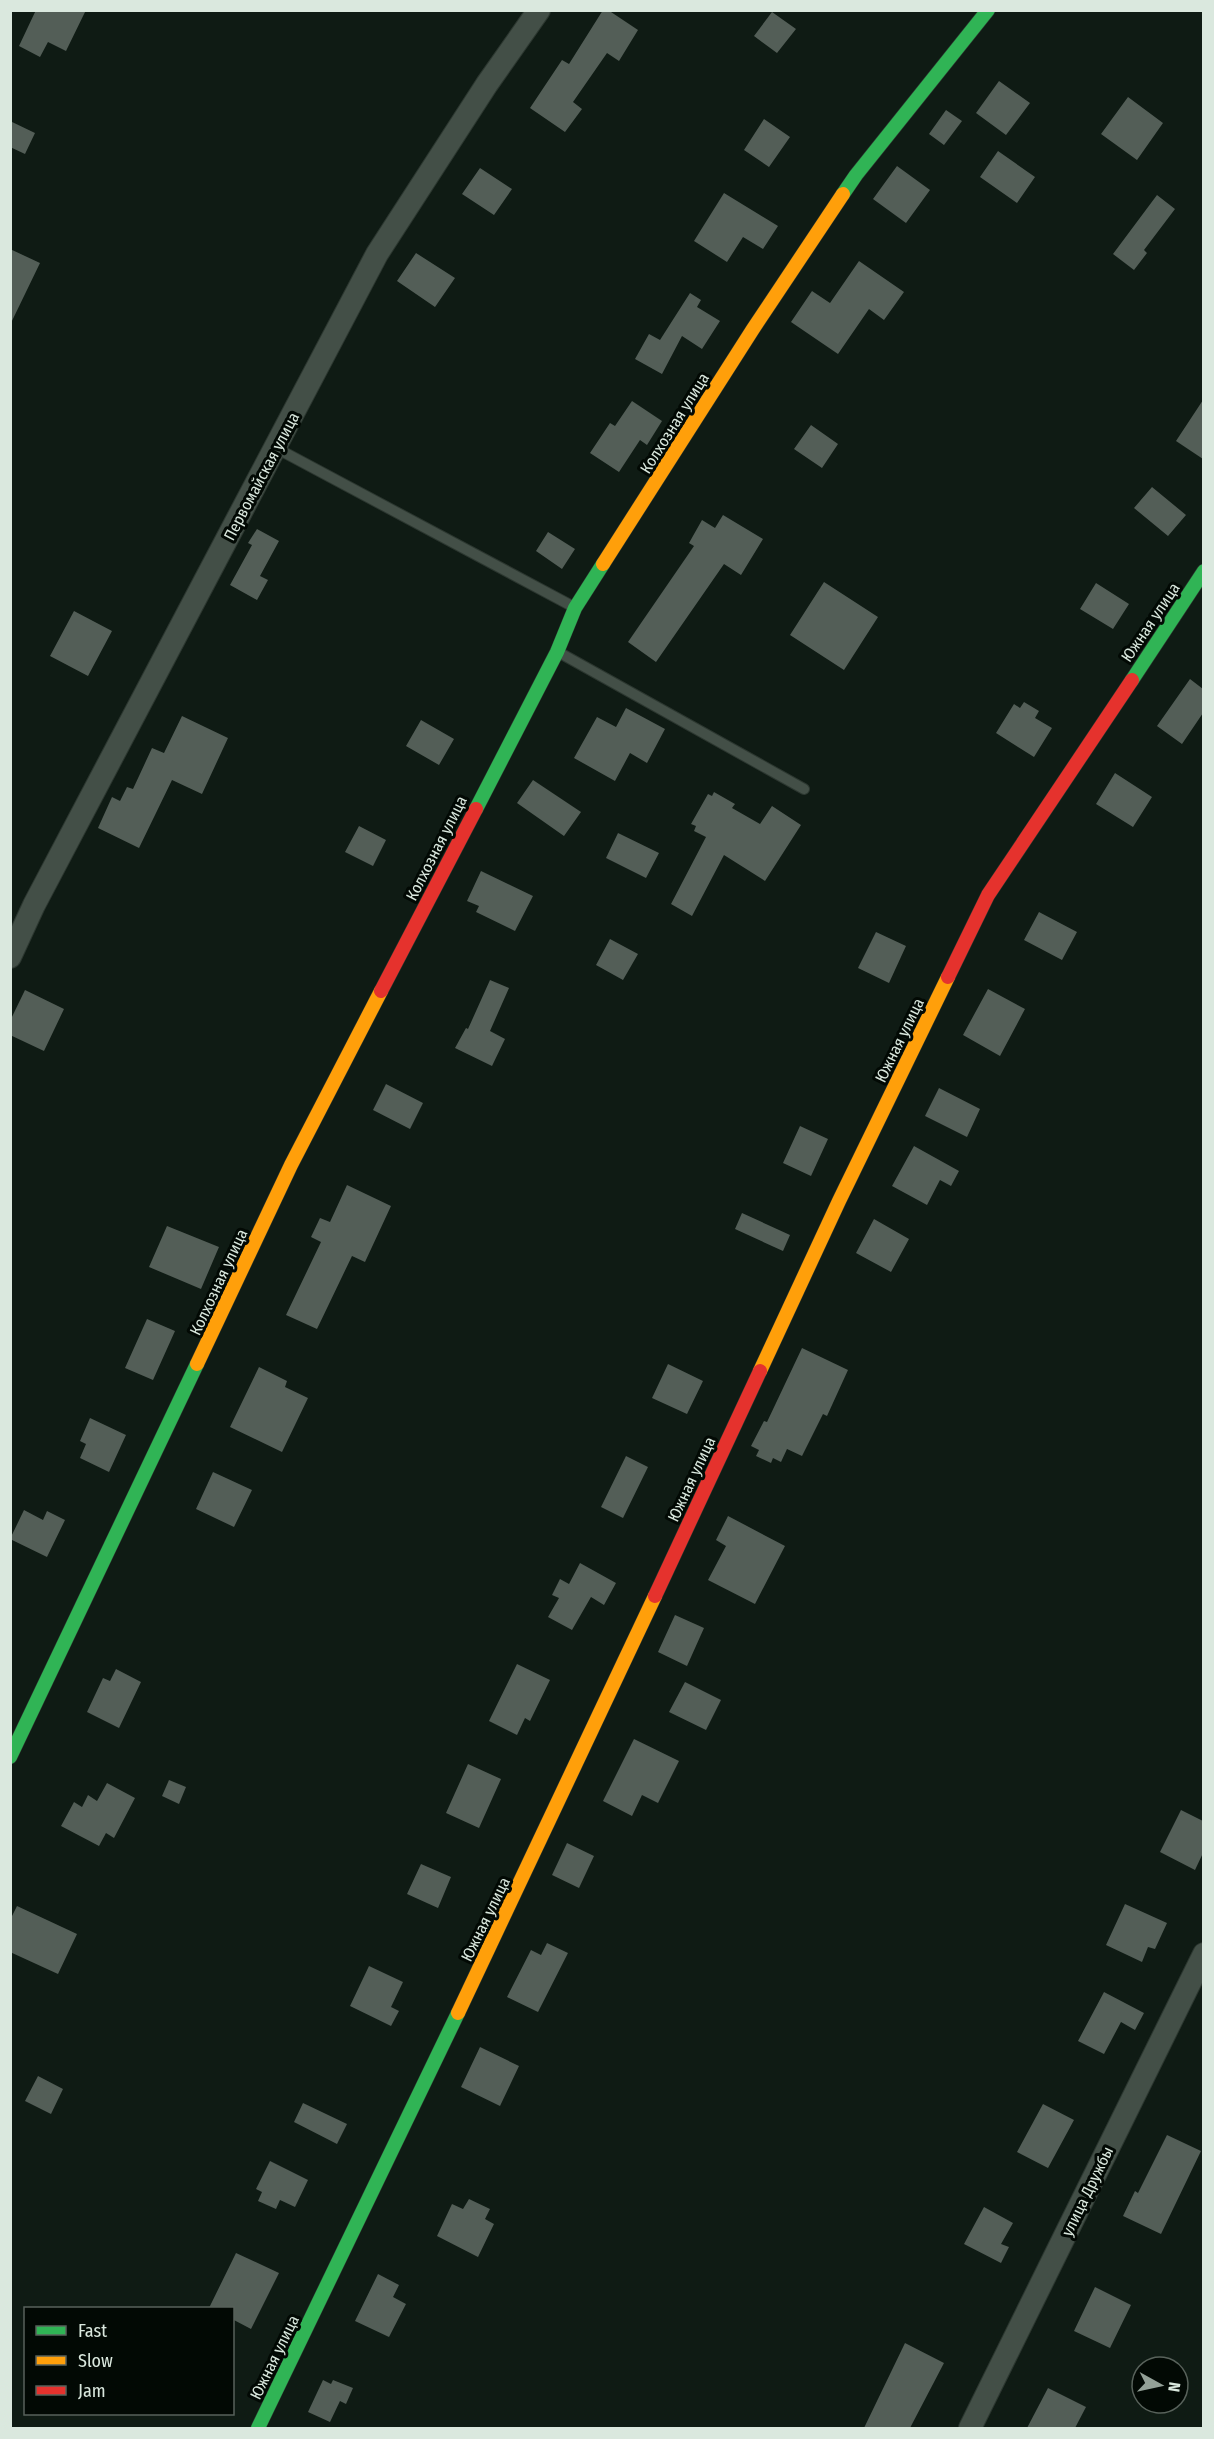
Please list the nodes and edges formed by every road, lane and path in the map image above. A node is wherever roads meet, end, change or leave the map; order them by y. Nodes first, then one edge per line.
1 (539, 10) edge
2 (988, 10) edge
3 (276, 448) junction
4 (1203, 571) edge
5 (576, 608) junction
6 (557, 652) junction
7 (804, 789) dead end
8 (10, 957) edge
9 (10, 1757) edge
10 (1203, 1954) edge
11 (258, 2428) edge
12 (970, 2428) edge

1 - 3 street, Первомайская улица
2 - 5 street, Колхозная улица
3 - 5 lane
3 - 8 street, Первомайская улица
4 - 11 street, Южная улица
5 - 6 street, Колхозная улица
6 - 7 lane
6 - 9 street, Колхозная улица
10 - 12 street, улица Дружбы

